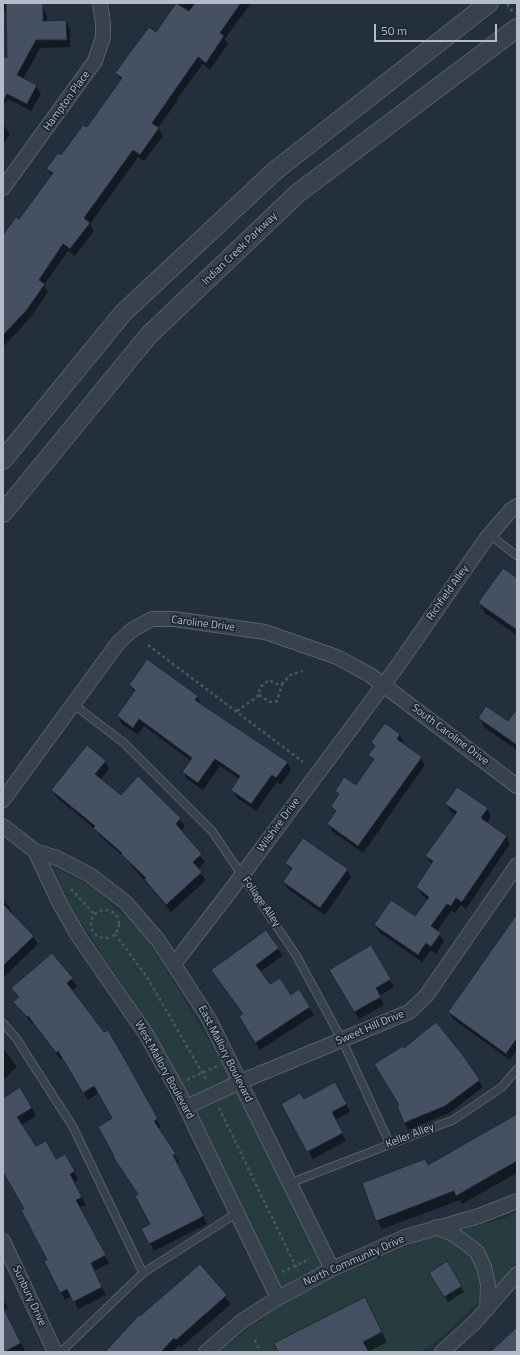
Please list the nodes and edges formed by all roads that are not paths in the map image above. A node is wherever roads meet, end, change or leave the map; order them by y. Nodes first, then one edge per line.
1 (101, 3) edge
2 (489, 3) edge
3 (517, 28) edge
4 (3, 188) edge
5 (3, 460) edge
6 (517, 506) edge
7 (3, 513) edge
8 (490, 535) junction
9 (517, 556) edge
10 (383, 684) junction
11 (73, 704) junction
12 (517, 786) edge
13 (3, 800) edge
14 (3, 826) edge
15 (35, 850) junction
16 (517, 865) edge
17 (242, 875) junction
18 (174, 964) junction
19 (3, 1023) edge
20 (342, 1040) junction
21 (517, 1069) edge
22 (240, 1082) junction
23 (186, 1107) junction
24 (390, 1144) junction
25 (290, 1183) junction
26 (517, 1201) edge
27 (237, 1213) junction
28 (436, 1227) junction
29 (3, 1241) edge
30 (332, 1269) junction
31 (143, 1273) junction
32 (517, 1274) edge
33 (278, 1298) junction
34 (487, 1309) junction
35 (55, 1352) edge
36 (61, 1352) edge
37 (206, 1352) edge
38 (442, 1352) edge

1 - 4 street, Hampton Place
2 - 5 street
3 - 7 street, Indian Creek Parkway
6 - 8 street, Richfield Alley
8 - 9 lane
8 - 10 street, Richfield Alley
10 - 11 street, Caroline Drive
10 - 12 street, South Caroline Drive
10 - 17 street, Wilshire Drive
11 - 13 street, Caroline Drive
11 - 17 lane, Foliage Alley
14 - 15 street
15 - 18 street, East Mallory Boulevard
15 - 23 street, West Mallory Boulevard
16 - 20 street, Sweet Hill Drive
17 - 18 street, Wilshire Drive
17 - 20 lane, Foliage Alley
18 - 22 street, East Mallory Boulevard
19 - 31 lane
20 - 22 street, Sweet Hill Drive
20 - 24 lane, Foliage Alley
21 - 24 lane, Keller Alley
22 - 23 street, Sweet Hill Drive
22 - 25 street, East Mallory Boulevard
23 - 27 street, West Mallory Boulevard
24 - 25 lane, Keller Alley
25 - 30 street, East Mallory Boulevard
26 - 28 street, North Community Drive
27 - 31 lane
27 - 33 street, West Mallory Boulevard
28 - 30 street, North Community Drive
28 - 34 street
29 - 35 street, Sunbury Drive
30 - 33 street, North Community Drive
31 - 36 lane
32 - 34 street
33 - 37 street, North Community Drive
34 - 38 street

